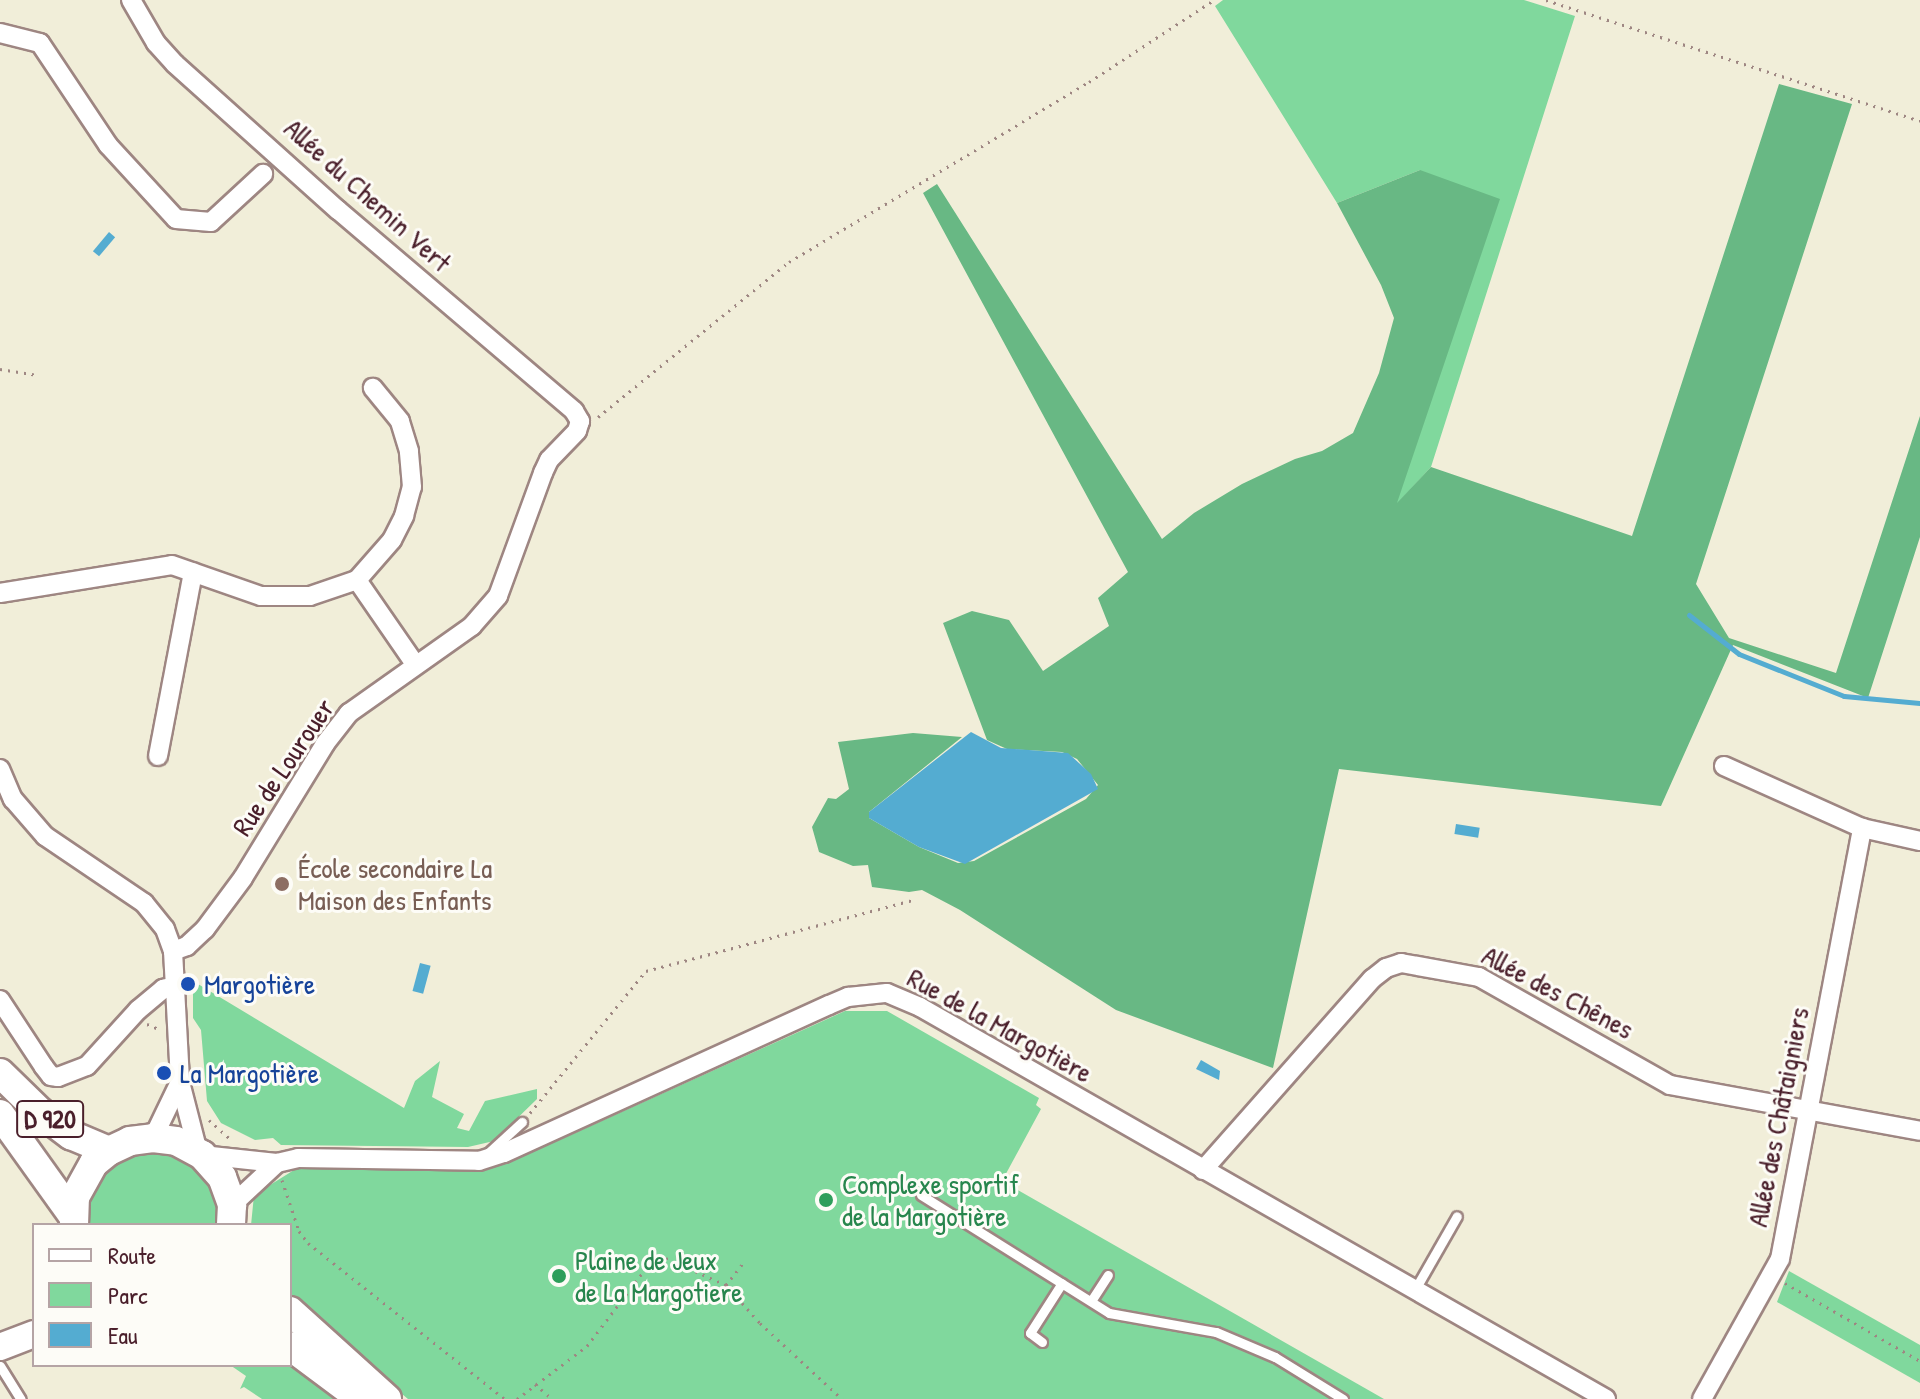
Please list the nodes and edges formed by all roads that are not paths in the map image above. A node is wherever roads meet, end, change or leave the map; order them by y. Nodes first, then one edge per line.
1 (131, 0) edge
2 (0, 33) edge
3 (263, 174) dead end
4 (373, 388) dead end
5 (580, 422) joint
6 (193, 572) junction
7 (357, 580) junction
8 (0, 593) edge
9 (415, 664) junction
10 (158, 756) dead end
11 (1724, 766) dead end
12 (1, 776) edge
13 (1862, 828) junction
14 (1920, 841) edge
15 (173, 951) junction
16 (175, 986) junction
17 (0, 1000) edge
18 (0, 1073) edge
19 (180, 1082) junction
20 (1807, 1111) junction
21 (0, 1114) edge
22 (522, 1122) road end
23 (1920, 1131) edge
24 (153, 1138) junction
25 (109, 1151) junction
26 (200, 1153) junction
27 (479, 1161) junction
28 (277, 1163) junction
29 (1203, 1170) junction
30 (921, 1195) dead end
31 (232, 1215) edge
32 (1457, 1216) dead end
33 (73, 1221) edge
34 (1108, 1275) dead end
35 (1062, 1283) junction
36 (1414, 1291) junction
37 (1091, 1301) junction
38 (292, 1313) edge
39 (1042, 1342) dead end
40 (292, 1347) edge
41 (0, 1366) edge
42 (21, 1399) edge
43 (361, 1399) edge
44 (387, 1399) edge
45 (1343, 1399) edge
46 (1606, 1399) edge
47 (1702, 1399) edge

1 - 5 street, Allée du Chemin Vert
2 - 3 street
4 - 7 street
5 - 9 street, Rue de Lourouer
6 - 7 street
6 - 8 street
6 - 10 street
7 - 9 street
9 - 15 street, Rue de Lourouer
11 - 13 street
12 - 15 street
13 - 14 street
13 - 20 street, Allée des Châtaigniers
15 - 16 street
16 - 17 street
16 - 19 street
18 - 25 main road, D 920
19 - 24 street
19 - 26 street
20 - 23 street, Allée des Chênes
20 - 29 street, Allée des Chênes
20 - 47 street, Allée des Châtaigniers
21 - 33 main road, D 920
22 - 27 lane
24 - 25 main road
24 - 26 main road
25 - 33 main road
26 - 28 street, Rue de la Margotière
26 - 31 main road
27 - 28 street, Rue de la Margotière
27 - 29 street, Rue de la Margotière
28 - 31 street
29 - 36 street, Rue de la Margotière
30 - 35 lane
32 - 36 lane
34 - 37 lane
35 - 37 lane
35 - 39 lane
36 - 46 street, Rue de la Margotière
37 - 45 lane
38 - 44 main road
40 - 43 main road
41 - 42 lane

